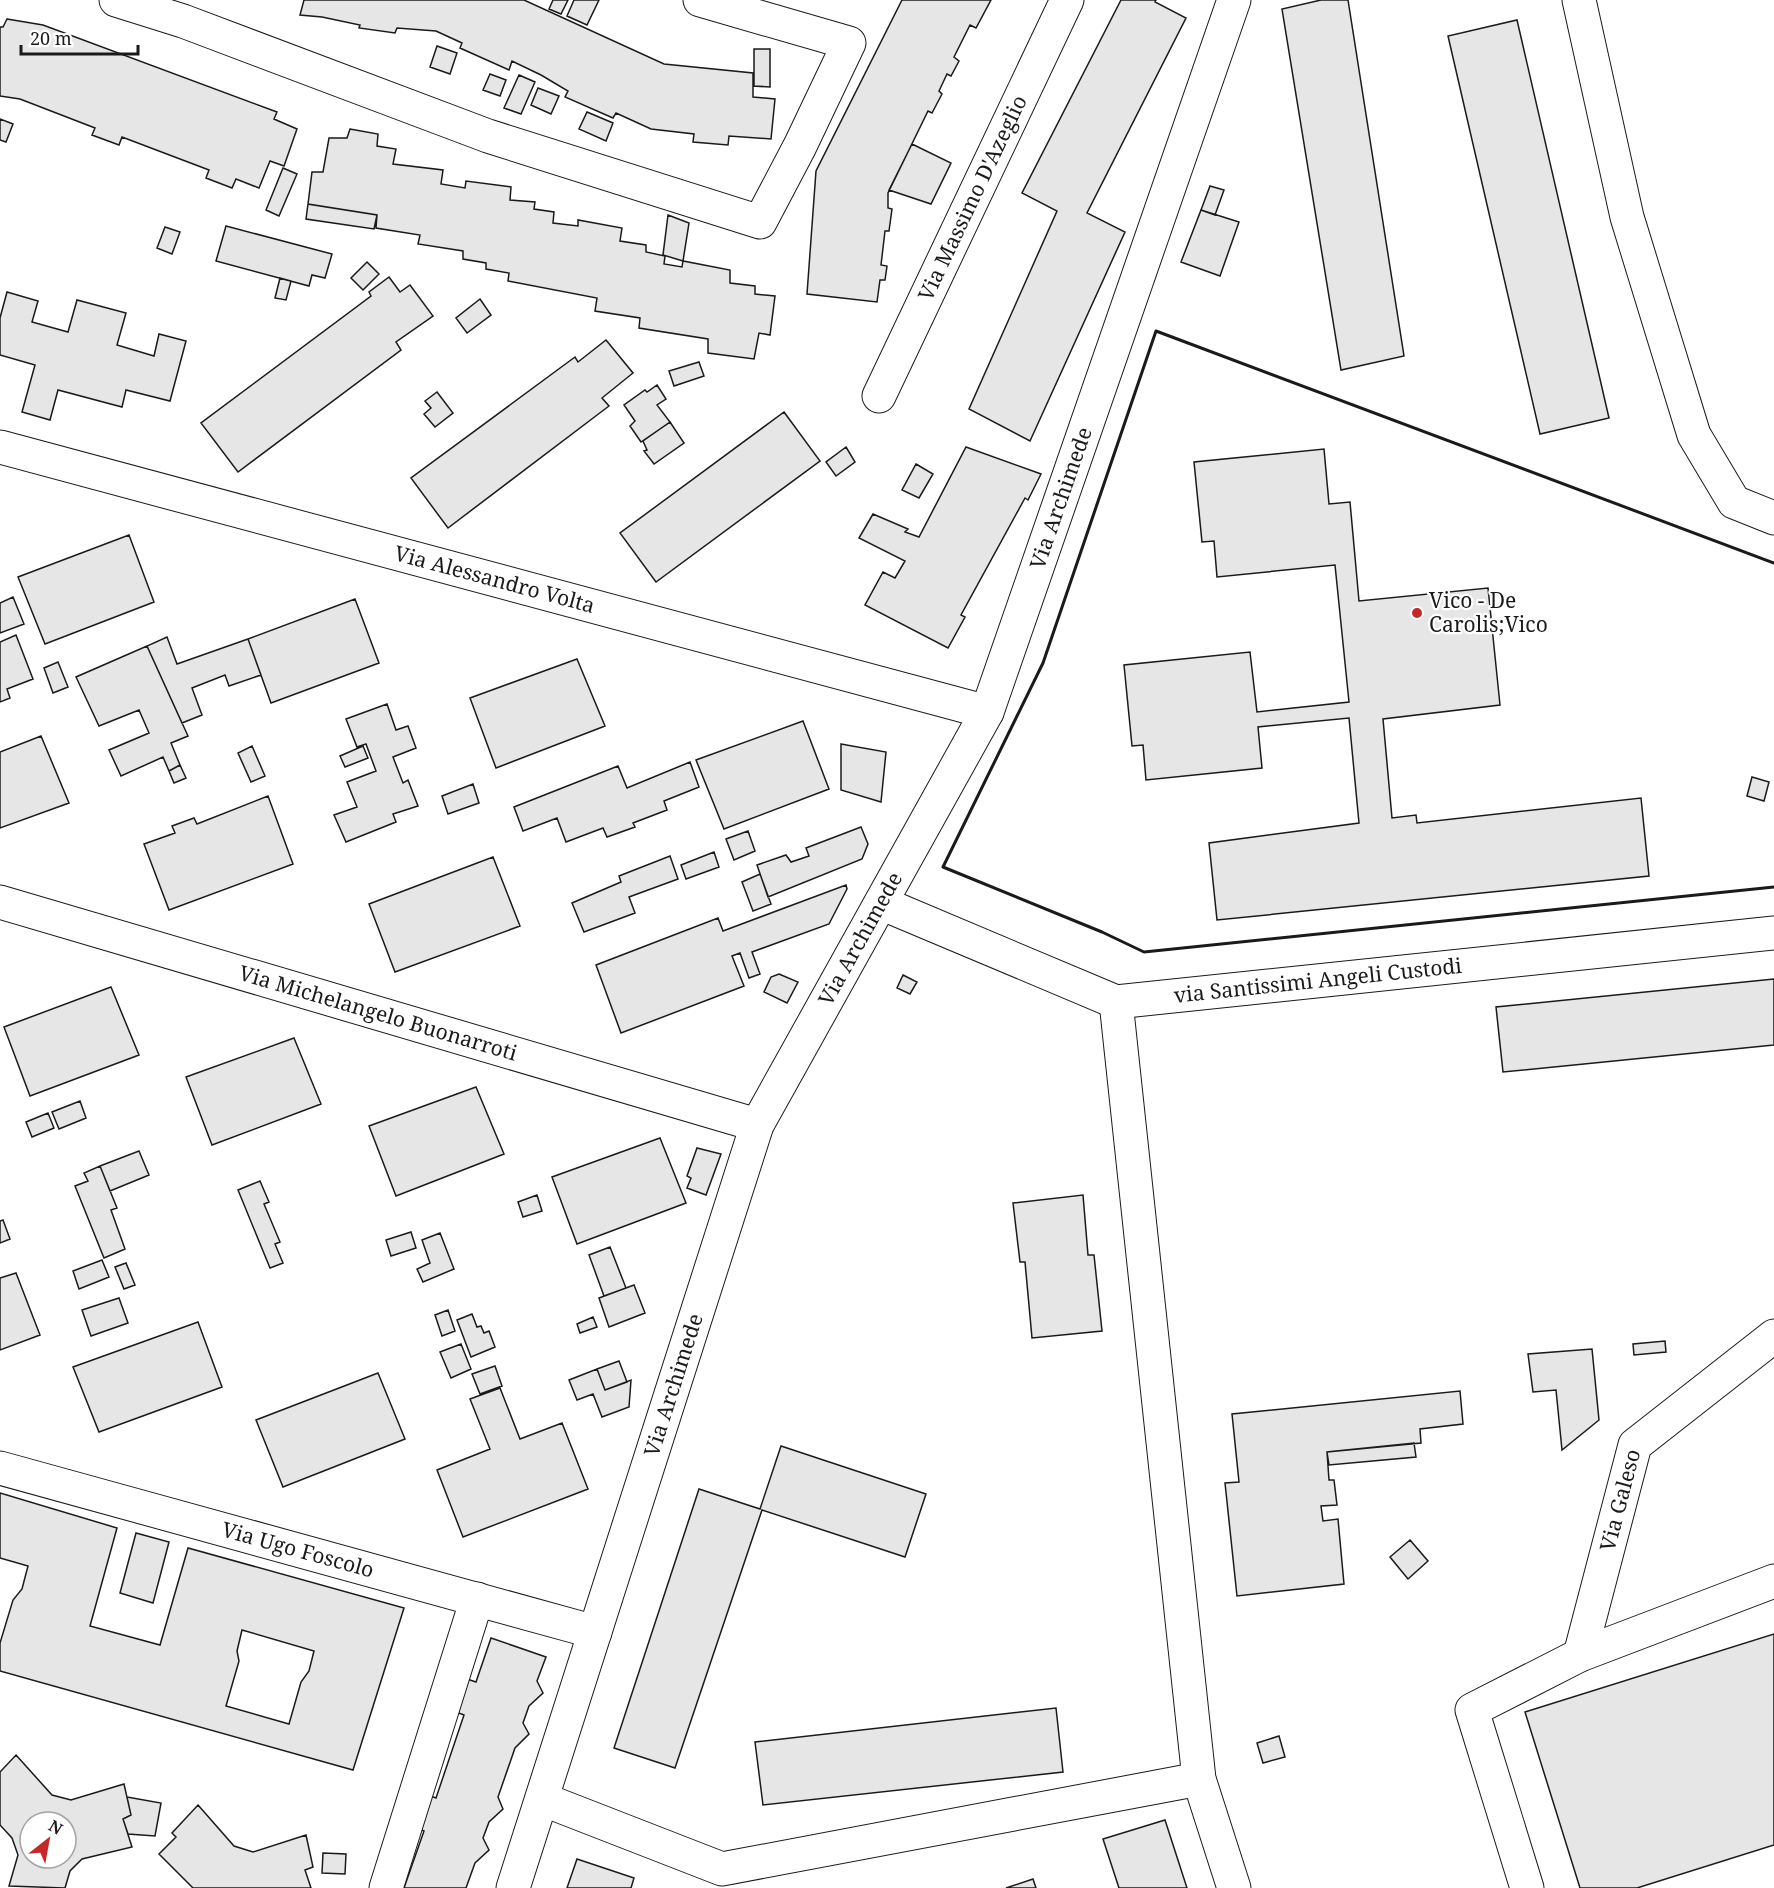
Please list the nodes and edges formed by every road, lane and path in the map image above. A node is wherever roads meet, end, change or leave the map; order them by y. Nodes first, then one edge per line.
1 (116, 0) edge
2 (700, 0) edge
3 (1067, 0) edge
4 (1234, 0) edge
5 (1579, 0) edge
6 (879, 396) dead end
7 (0, 447) edge
8 (1774, 518) edge
9 (987, 712) junction
10 (0, 903) edge
11 (880, 903) junction
12 (1774, 933) edge
13 (1116, 1002) junction
14 (757, 1125) junction
15 (1774, 1336) edge
16 (0, 1468) edge
17 (1774, 1581) edge
18 (477, 1599) junction
19 (595, 1632) junction
20 (1580, 1655) junction
21 (1199, 1779) junction
22 (542, 1799) junction
23 (719, 1879) edge
24 (386, 1888) edge
25 (513, 1888) edge
26 (1234, 1888) edge
27 (1527, 1888) edge

1 - 2 street
3 - 6 street, Via Massimo D'Azeglio
4 - 9 street, Via Archimede
5 - 8 street
7 - 9 street, Via Alessandro Volta
9 - 11 street, Via Archimede
10 - 14 street, Via Michelangelo Buonarroti
11 - 13 street, via Santissimi Angeli Custodi
11 - 14 street, Via Archimede
12 - 13 street, via Santissimi Angeli Custodi
13 - 21 street
14 - 19 street, Via Archimede
15 - 20 street, Via Galeso
16 - 18 street, Via Ugo Foscolo
17 - 20 street
18 - 19 street, Via Ugo Foscolo
18 - 24 street
19 - 22 street, Via Archimede
20 - 27 street
21 - 23 street
21 - 26 street
22 - 23 street
22 - 25 street, Via Archimede

